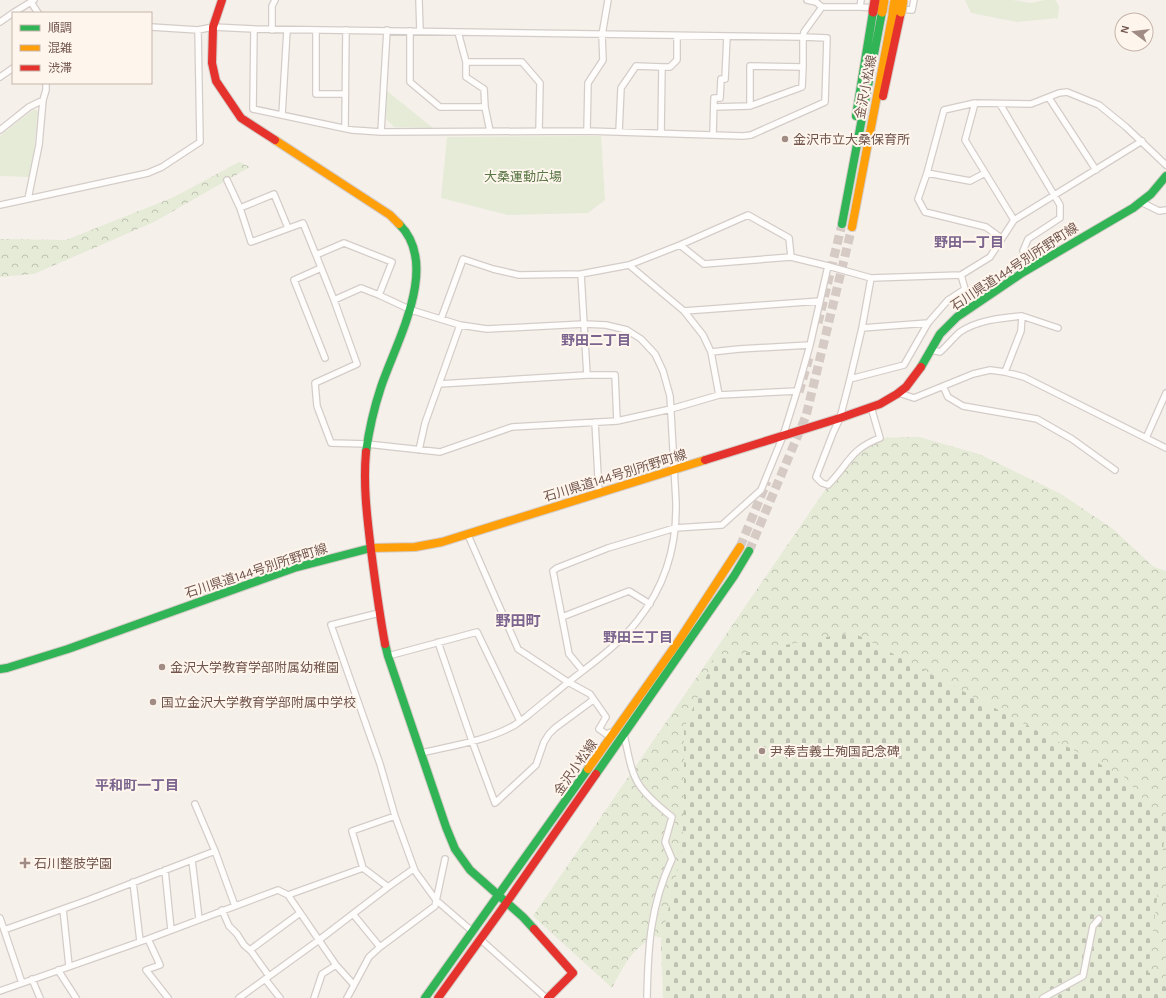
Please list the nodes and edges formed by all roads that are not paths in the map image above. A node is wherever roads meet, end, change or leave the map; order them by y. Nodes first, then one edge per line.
1 (222, 0) edge
2 (275, 0) edge
3 (419, 0) edge
4 (608, 0) edge
5 (807, 0) edge
6 (861, 0) edge
7 (875, 0) edge
8 (884, 0) edge
9 (895, 0) edge
10 (903, 0) edge
11 (914, 0) edge
12 (33, 1) edge
13 (822, 7) junction
14 (860, 7) junction
15 (15, 12) edge
16 (38, 12) edge
17 (877, 12) junction
18 (897, 12) junction
19 (12, 14) edge
20 (0, 22) edge
21 (152, 27) edge
22 (213, 27) junction
23 (254, 29) junction
24 (198, 30) junction
25 (272, 30) junction
26 (287, 30) junction
27 (316, 30) junction
28 (346, 30) junction
29 (387, 30) junction
30 (410, 31) junction
31 (420, 31) junction
32 (458, 32) junction
33 (602, 35) junction
34 (677, 36) junction
35 (727, 36) junction
36 (803, 37) junction
37 (466, 62) junction
38 (662, 66) junction
39 (803, 67) junction
40 (12, 69) edge
41 (0, 77) edge
42 (46, 84) edge
43 (345, 94) junction
44 (1049, 98) junction
45 (43, 100) junction
46 (975, 103) junction
47 (1000, 104) junction
48 (750, 106) junction
49 (484, 107) junction
50 (714, 107) junction
51 (282, 115) junction
52 (345, 128) junction
53 (0, 130) edge
54 (490, 131) junction
55 (540, 131) junction
56 (587, 131) junction
57 (381, 132) junction
58 (619, 132) junction
59 (661, 133) junction
60 (713, 135) junction
61 (1142, 141) junction
62 (1166, 165) edge
63 (1096, 170) junction
64 (927, 173) junction
65 (984, 173) junction
66 (1166, 176) edge
67 (227, 180) dead end
68 (1055, 196) junction
69 (28, 199) junction
70 (1141, 202) junction
71 (0, 205) edge
72 (240, 208) junction
73 (1166, 210) edge
74 (1014, 220) junction
75 (842, 224) tunnel mouth
76 (852, 227) tunnel mouth
77 (288, 228) junction
78 (1001, 238) junction
79 (680, 245) junction
80 (316, 255) junction
81 (791, 257) junction
82 (629, 264) junction
83 (828, 266) junction
84 (1031, 267) junction
85 (321, 268) junction
86 (580, 274) junction
87 (961, 275) junction
88 (872, 278) junction
89 (379, 295) junction
90 (334, 300) junction
91 (820, 301) junction
92 (411, 310) junction
93 (684, 311) junction
94 (1022, 316) junction
95 (441, 319) junction
96 (928, 323) junction
97 (584, 324) junction
98 (460, 325) junction
99 (862, 328) junction
100 (1058, 328) dead end
101 (810, 345) junction
102 (931, 350) junction
103 (711, 352) junction
104 (325, 358) dead end
105 (1004, 372) junction
106 (587, 375) junction
107 (850, 379) junction
108 (439, 384) junction
109 (943, 386) junction
110 (797, 391) junction
111 (899, 393) junction
112 (1166, 393) edge
113 (719, 394) junction
114 (872, 407) junction
115 (671, 409) junction
116 (840, 418) junction
117 (617, 421) junction
118 (595, 422) junction
119 (783, 436) junction
120 (1146, 438) junction
121 (367, 444) junction
122 (1166, 448) edge
123 (420, 450) junction
124 (674, 470) junction
125 (1115, 470) dead end
126 (599, 494) junction
127 (675, 528) junction
128 (468, 535) junction
129 (740, 546) tunnel mouth
130 (371, 548) junction
131 (749, 550) tunnel mouth
132 (650, 604) junction
133 (379, 613) junction
134 (562, 617) junction
135 (438, 642) junction
136 (388, 656) junction
137 (0, 669) edge
138 (583, 671) junction
139 (568, 682) junction
140 (593, 700) junction
141 (520, 721) junction
142 (620, 732) junction
143 (472, 740) junction
144 (421, 753) junction
145 (195, 804) dead end
146 (395, 816) junction
147 (215, 851) junction
148 (445, 859) dead end
149 (192, 860) junction
150 (363, 868) junction
151 (165, 870) junction
152 (416, 871) junction
153 (133, 882) junction
154 (388, 887) junction
155 (288, 895) junction
156 (499, 896) junction
157 (436, 900) junction
158 (508, 902) junction
159 (235, 906) junction
160 (63, 909) junction
161 (222, 910) junction
162 (300, 913) junction
163 (353, 914) junction
164 (0, 918) edge
165 (199, 919) junction
166 (1099, 919) dead end
167 (4, 930) junction
168 (171, 930) junction
169 (473, 932) junction
170 (148, 939) junction
171 (480, 939) junction
172 (319, 940) junction
173 (140, 941) junction
174 (380, 947) junction
175 (250, 950) junction
176 (336, 964) junction
177 (70, 966) junction
178 (58, 970) junction
179 (267, 977) junction
180 (32, 979) junction
181 (22, 983) junction
182 (354, 985) junction
183 (0, 991) edge
184 (40, 998) edge
185 (76, 998) edge
186 (168, 998) edge
187 (238, 998) edge
188 (280, 998) edge
189 (314, 998) edge
190 (347, 998) edge
191 (425, 998) edge
192 (438, 998) edge
193 (547, 998) edge
194 (647, 998) edge
195 (1043, 998) edge

1 - 22 main road
2 - 25 street
3 - 31 street
4 - 33 street
5 - 13 street
6 - 14 street
7 - 17 main road, bridge
8 - 17 main road, 金沢小松線, bridge
9 - 18 main road, 金沢小松線, bridge
10 - 18 main road, bridge
11 - 14 street
12 - 15 street
12 - 16 street
13 - 14 street
13 - 36 street
17 - 75 main road, 金沢小松線
18 - 76 main road, 金沢小松線
19 - 20 street
21 - 24 street
22 - 23 street
22 - 24 street
22 - 92 main road
23 - 25 street
23 - 51 street
24 - 69 street
25 - 26 street
26 - 27 street
26 - 51 street
27 - 28 street
27 - 43 street
28 - 29 street
28 - 43 street
29 - 30 street
29 - 57 street
30 - 31 street
30 - 49 street
31 - 32 street
32 - 33 street
32 - 37 street
33 - 34 street
33 - 56 street
34 - 35 street
34 - 38 street
35 - 36 street
35 - 50 street
36 - 39 street
36 - 60 street
37 - 49 street
37 - 55 street
38 - 58 street
38 - 59 street
39 - 48 street
39 - 48 street
40 - 41 street
42 - 45 street
43 - 52 street
44 - 47 street
44 - 61 street
44 - 63 street
45 - 53 street
45 - 69 street
46 - 47 street
46 - 64 street
46 - 65 street
47 - 68 street
48 - 50 street
49 - 54 street
50 - 60 street
51 - 52 street
52 - 57 street
54 - 55 street
54 - 57 street
55 - 56 street
56 - 58 street
58 - 59 street
59 - 60 street
61 - 62 street
61 - 63 street
63 - 68 street
64 - 65 street
64 - 78 street
65 - 74 street
66 - 70 main road, 石川県道144号別所野町線
67 - 72 street
68 - 74 street
68 - 84 street
69 - 71 street
70 - 73 street
70 - 84 main road, 石川県道144号別所野町線
72 - 77 street
72 - 77 street
74 - 78 street
77 - 80 street
78 - 87 street
79 - 81 street
79 - 81 street
79 - 82 street
80 - 85 street
80 - 89 street
81 - 83 street
82 - 86 street
82 - 93 street
83 - 88 street
83 - 91 street
84 - 102 main road, 石川県道144号別所野町線
85 - 90 street
85 - 104 street
86 - 95 street
86 - 97 street
87 - 88 street
87 - 96 street
88 - 99 street
89 - 90 street
89 - 92 street
90 - 121 street
91 - 93 street
91 - 101 street
92 - 95 street
92 - 121 main road
93 - 103 street
94 - 100 street
94 - 102 street
94 - 105 street
95 - 98 street
96 - 99 street
96 - 107 street
97 - 98 street
97 - 106 street
97 - 115 street
98 - 108 street
99 - 107 street
101 - 103 street
101 - 110 street
102 - 111 main road, 石川県道144号別所野町線
103 - 113 street
105 - 109 street
105 - 120 street
106 - 108 street
106 - 117 street
107 - 116 street
108 - 123 street
109 - 111 street
109 - 125 street
110 - 113 street
110 - 119 street
111 - 114 main road, 石川県道144号別所野町線
112 - 120 street
113 - 115 street
114 - 116 main road, 石川県道144号別所野町線
114 - 116 street
115 - 117 street
115 - 124 street
116 - 119 main road, 石川県道144号別所野町線
117 - 118 street
118 - 123 street
118 - 126 street
119 - 124 main road, 石川県道144号別所野町線
119 - 127 street
120 - 122 street
121 - 123 street
121 - 130 main road
124 - 126 main road, 石川県道144号別所野町線
124 - 127 street
126 - 128 main road, 石川県道144号別所野町線
127 - 132 street
127 - 134 street
128 - 130 main road, 石川県道144号別所野町線
128 - 139 street
129 - 142 main road, 金沢小松線
130 - 133 main road
130 - 137 main road, 石川県道144号別所野町線
131 - 142 main road, 金沢小松線
132 - 134 street
132 - 138 street
133 - 136 main road
133 - 146 street
134 - 138 street
135 - 136 street
135 - 141 street
135 - 143 street
136 - 144 main road
138 - 139 street
139 - 140 street
139 - 141 street
140 - 142 street
140 - 143 street
141 - 143 street
142 - 156 main road, 金沢小松線
142 - 158 main road, 金沢小松線
142 - 194 street
143 - 144 street
144 - 156 main road
145 - 147 street
146 - 150 street
146 - 152 street
147 - 149 street
147 - 159 street
148 - 157 street
149 - 151 street
149 - 165 street
150 - 154 street
150 - 155 street
151 - 153 street
151 - 168 street
152 - 154 street
152 - 157 street
153 - 160 street
153 - 173 street
154 - 163 street
155 - 159 street
155 - 162 street
156 - 158 main road
156 - 169 main road, 金沢小松線
157 - 169 street
157 - 174 street
158 - 171 main road, 金沢小松線
158 - 193 main road
159 - 161 street
160 - 167 street
160 - 177 street
161 - 165 street
161 - 175 street
162 - 172 street
162 - 175 street
163 - 172 street
163 - 174 street
164 - 167 street
165 - 168 street
166 - 195 street
167 - 181 street
168 - 170 street
169 - 191 main road, 金沢小松線
170 - 173 street
170 - 186 street
171 - 192 main road, 金沢小松線
171 - 193 street
172 - 176 street
172 - 179 street
173 - 177 street
174 - 182 street
175 - 179 street
176 - 182 street
176 - 189 street
177 - 178 street
178 - 180 street
178 - 185 street
179 - 187 street
179 - 188 street
180 - 181 street
180 - 184 street
181 - 183 street
182 - 190 street

